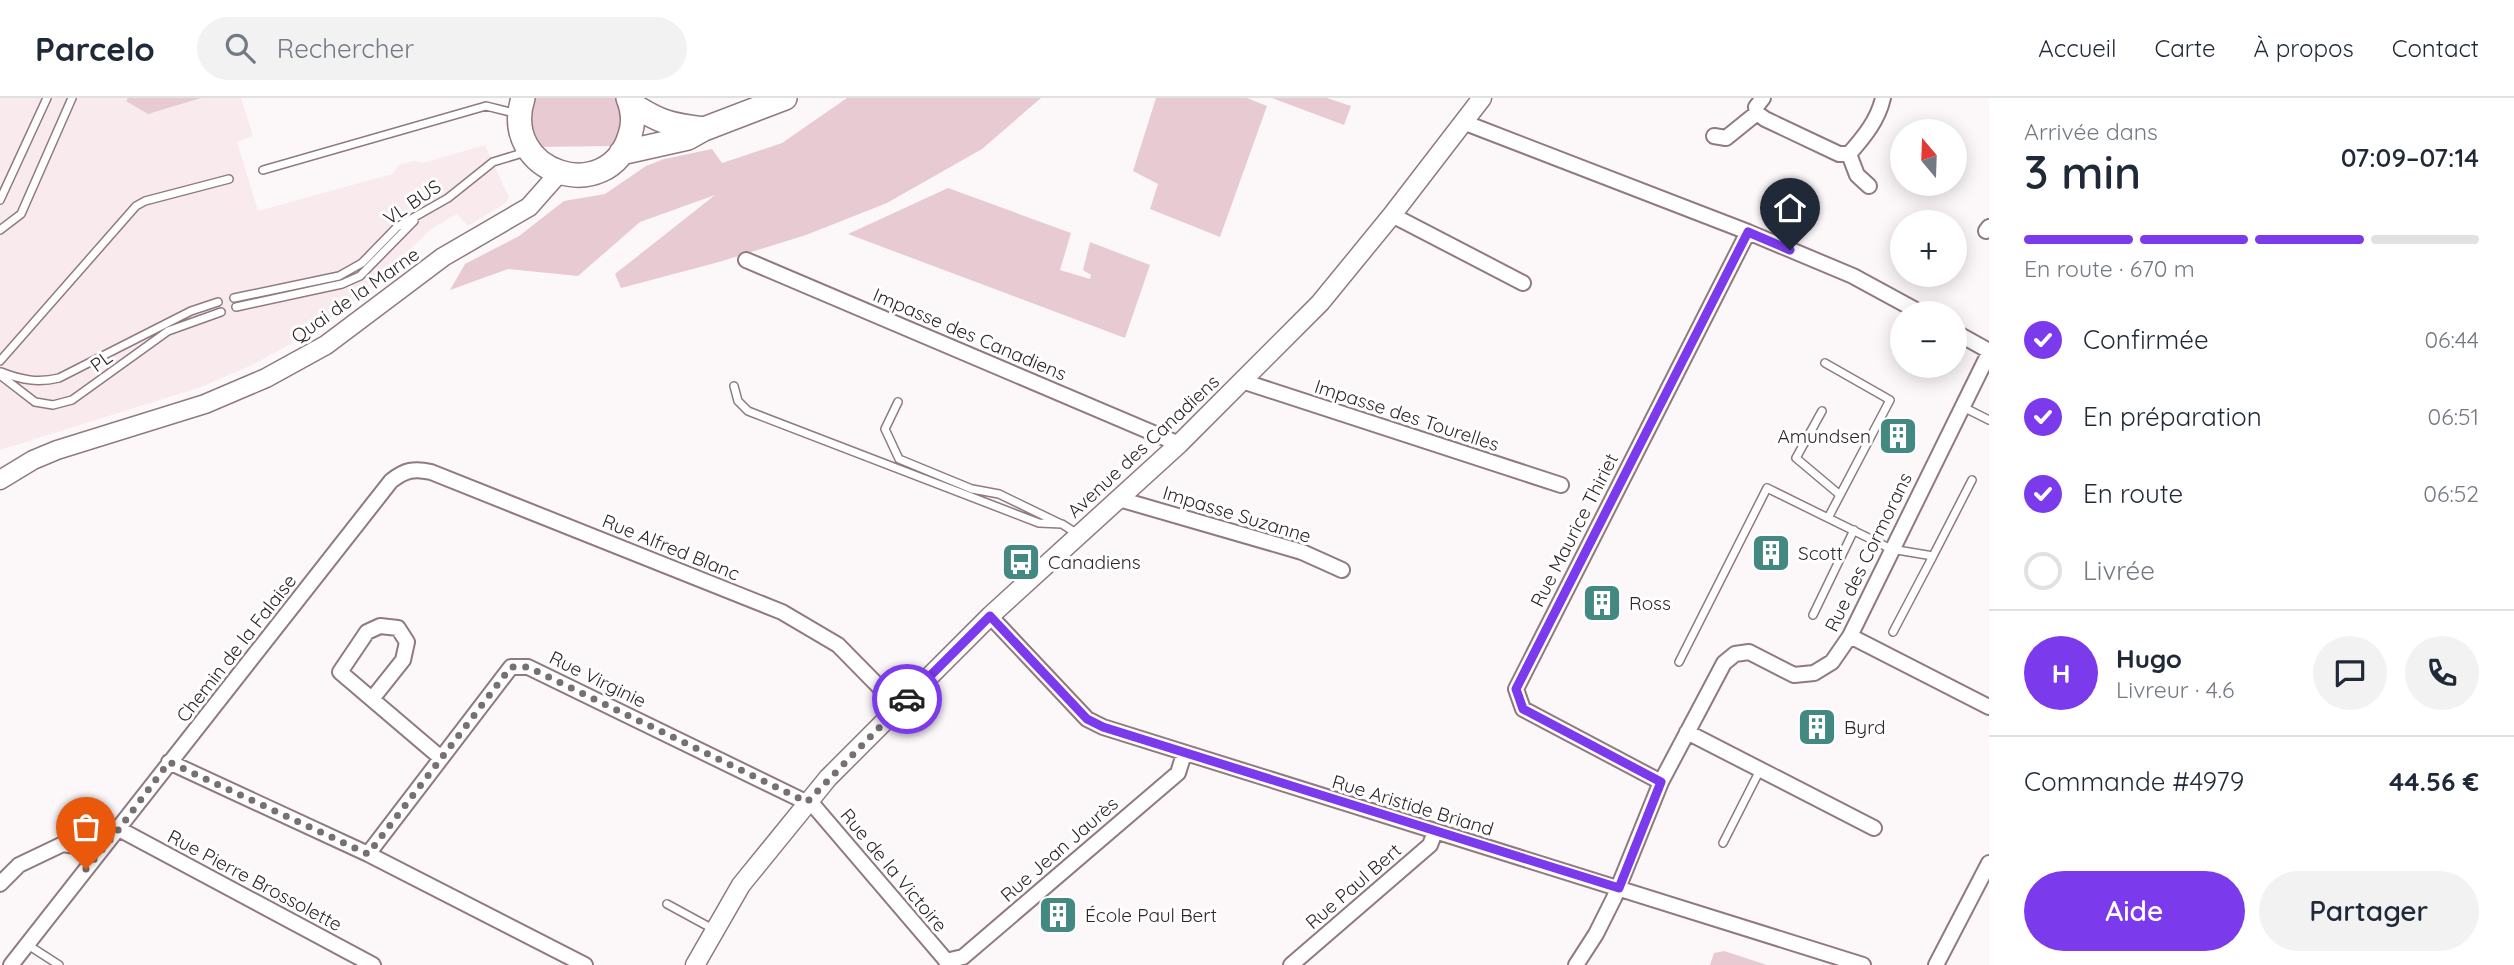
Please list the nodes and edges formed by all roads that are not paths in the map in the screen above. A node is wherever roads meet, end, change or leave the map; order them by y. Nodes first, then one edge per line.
1 (47, 98) edge
2 (72, 98) edge
3 (785, 98) edge
4 (1482, 98) edge
5 (1763, 98) edge
6 (1882, 98) edge
7 (629, 100) edge
8 (521, 106) edge
9 (1758, 113) junction
10 (1464, 122) junction
11 (704, 129) junction
12 (1714, 136) dead end
13 (529, 151) junction
14 (621, 153) junction
15 (1849, 154) junction
16 (263, 170) dead end
17 (559, 173) junction
18 (229, 179) dead end
19 (1869, 186) dead end
20 (0, 200) edge
21 (421, 213) junction
22 (1392, 215) junction
23 (0, 230) edge
24 (1748, 232) junction
25 (746, 260) dead end
26 (1523, 283) dead end
27 (234, 298) dead end
28 (1899, 301) edge
29 (218, 302) dead end
30 (236, 307) dead end
31 (221, 312) dead end
32 (1967, 339) edge
33 (1989, 352) edge
34 (0, 360) edge
35 (1825, 363) dead end
36 (0, 373) edge
37 (1242, 381) junction
38 (734, 386) dead end
39 (898, 402) dead end
40 (1963, 407) junction
41 (1822, 411) dead end
42 (1989, 420) edge
43 (1179, 444) junction
44 (403, 471) joint
45 (0, 480) edge
46 (1972, 480) dead end
47 (1561, 485) dead end
48 (1840, 495) junction
49 (1119, 499) junction
50 (1828, 518) junction
51 (1062, 524) junction
52 (1854, 530) junction
53 (1080, 535) junction
54 (1891, 549) junction
55 (1933, 556) junction
56 (1342, 570) dead end
57 (1813, 615) dead end
58 (990, 616) junction
59 (1892, 632) dead end
60 (1850, 636) junction
61 (1679, 662) dead end
62 (372, 699) junction
63 (899, 707) junction
64 (1989, 707) edge
65 (1687, 732) junction
66 (1184, 754) junction
67 (441, 758) junction
68 (169, 762) junction
69 (1760, 770) junction
70 (1661, 782) junction
71 (807, 802) junction
72 (1874, 828) dead end
73 (119, 829) junction
74 (1435, 832) junction
75 (1723, 843) dead end
76 (100, 850) junction
77 (368, 854) junction
78 (1989, 863) edge
79 (0, 884) edge
80 (1619, 888) junction
81 (667, 904) dead end
82 (714, 930) junction
83 (28, 945) junction
84 (948, 963) edge
85 (11, 965) edge
86 (59, 965) edge
87 (373, 965) edge
88 (585, 965) edge
89 (695, 965) edge
90 (1291, 965) edge
91 (1576, 965) edge
92 (1863, 965) edge
93 (1936, 965) edge

1 - 20 lane
2 - 23 lane
3 - 11 main road
4 - 10 street, Avenue des Canadiens
5 - 9 street
6 - 15 street
7 - 11 main road
7 - 14 main road
8 - 13 main road
8 - 16 lane
9 - 12 street
9 - 15 street
10 - 22 street, Avenue des Canadiens
10 - 24 street
11 - 14 main road
13 - 17 main road
13 - 21 lane, VL BUS
14 - 17 main road
15 - 19 street
17 - 45 street, Quai de la Marne
18 - 34 lane
21 - 27 lane, VL BUS
21 - 30 lane
22 - 26 street
22 - 37 street, Avenue des Canadiens
24 - 28 street
24 - 70 street, Rue Maurice Thiriet
25 - 43 street, Impasse des Canadiens
29 - 36 lane
31 - 36 lane, PL
32 - 33 street
33 - 40 street, Rue des Cormorans
35 - 48 lane
37 - 43 street, Avenue des Canadiens
37 - 47 street, Impasse des Tourelles
38 - 51 lane
39 - 51 lane
40 - 42 lane
40 - 54 street, Rue des Cormorans
41 - 48 lane
43 - 49 street, Avenue des Canadiens
44 - 63 street, Rue Alfred Blanc
44 - 68 street, Chemin de la Falaise
46 - 55 lane
48 - 50 lane
49 - 53 street, Avenue des Canadiens
49 - 56 street, Impasse Suzanne
50 - 52 lane
50 - 61 lane
51 - 53 lane
52 - 54 lane
52 - 57 lane
53 - 58 street, Avenue des Canadiens
54 - 55 lane
54 - 60 street, Rue des Cormorans
55 - 59 lane
58 - 63 street, Avenue des Canadiens
58 - 66 street, Rue Aristide Briand
60 - 64 street
60 - 65 street, Rue des Cormorans
62 - 62 street
62 - 67 street
63 - 71 street, Avenue des Canadiens
65 - 69 street
65 - 70 street, Rue des Cormorans
66 - 74 street, Rue Aristide Briand
66 - 84 street, Rue Jean Jaurès
67 - 71 street, Rue Virginie
67 - 77 street, Rue Virginie
68 - 73 street, Chemin de la Falaise
68 - 77 street
69 - 72 street
69 - 75 lane
70 - 80 street, Rue des Cormorans
71 - 82 street, Avenue des Canadiens
71 - 84 street, Rue de la Victoire
73 - 76 street, Chemin de la Falaise
73 - 87 street, Rue Pierre Brossolette
74 - 80 street, Rue Aristide Briand
74 - 90 street, Rue Paul Bert
76 - 79 street
76 - 83 street, Chemin de la Falaise
77 - 88 street
78 - 93 street
80 - 91 street, Rue des Cormorans
80 - 92 street, Rue Aristide Briand
81 - 82 lane
82 - 89 street, Avenue des Canadiens
83 - 85 street, Chemin de la Falaise
83 - 86 lane

